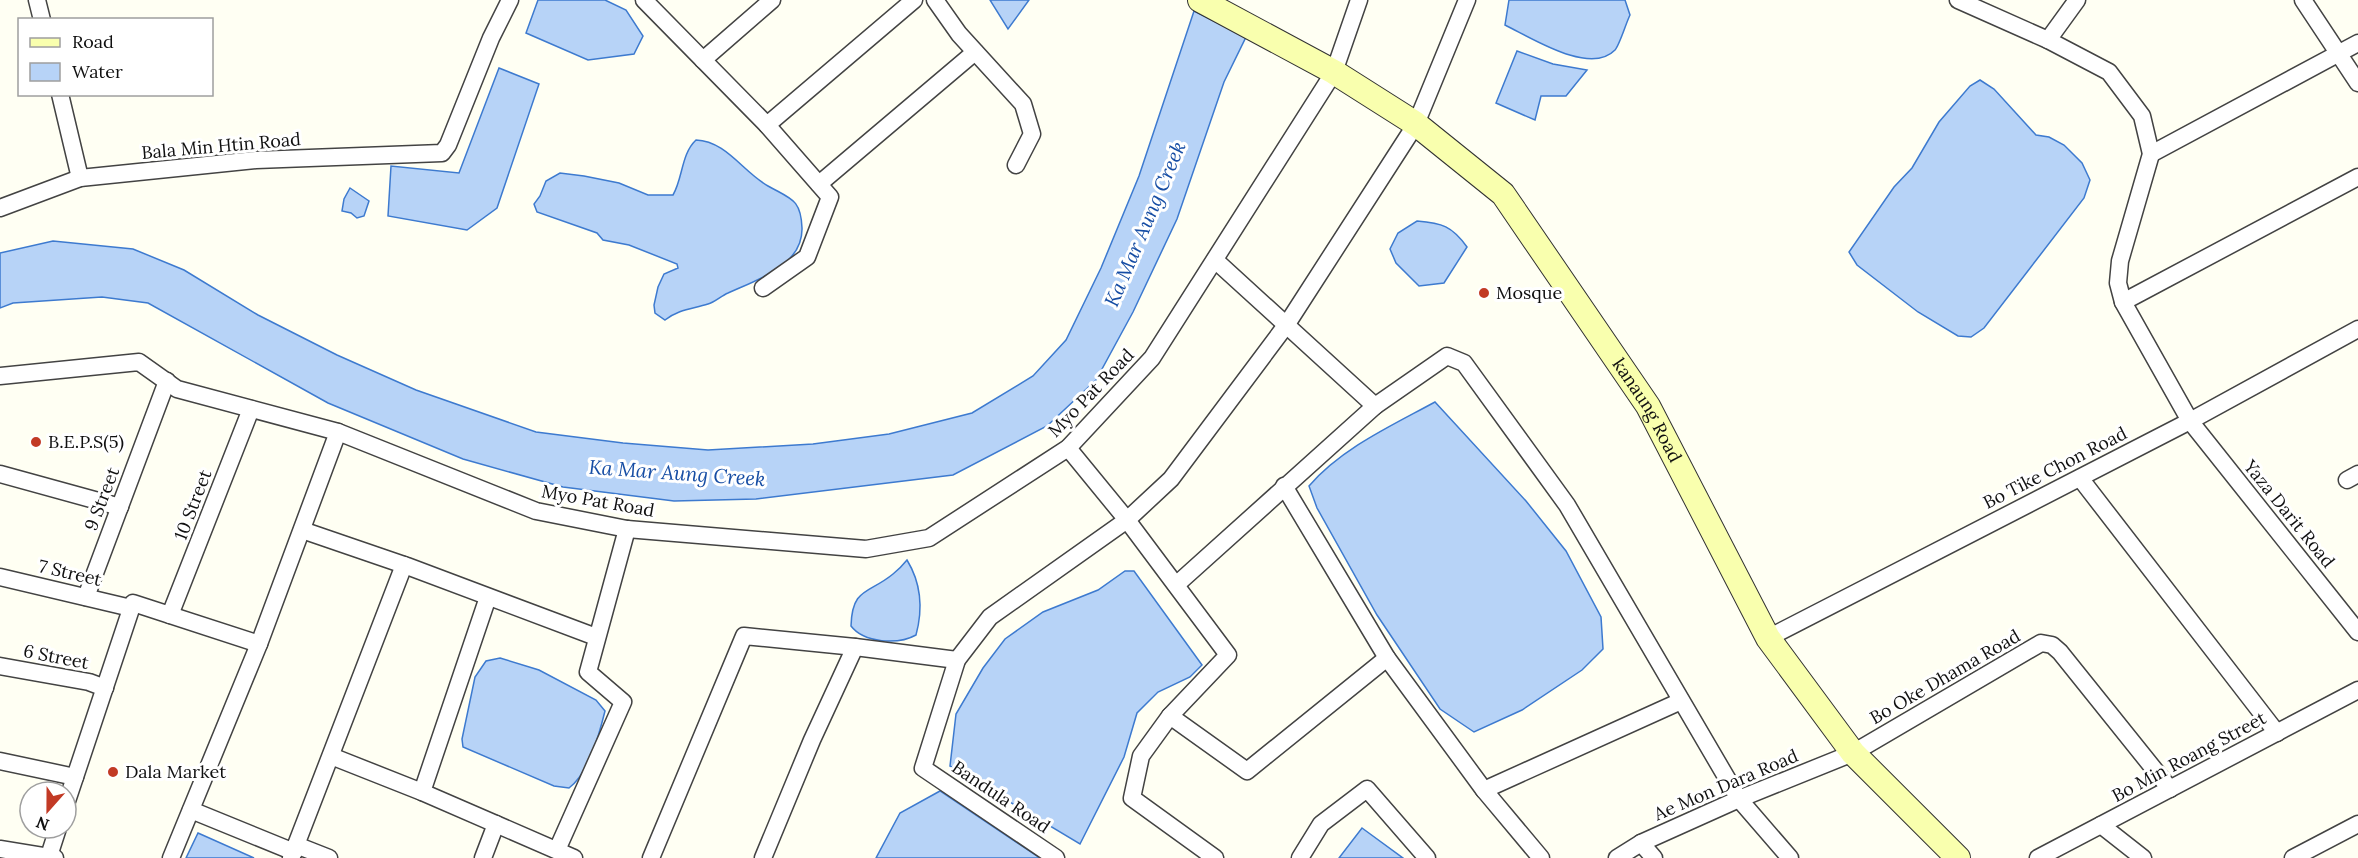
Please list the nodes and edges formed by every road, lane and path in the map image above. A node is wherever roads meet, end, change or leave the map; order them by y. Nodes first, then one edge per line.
1 (37, 0) edge
2 (510, 0) edge
3 (644, 0) edge
4 (772, 0) edge
5 (914, 0) edge
6 (935, 0) edge
7 (1200, 0) edge
8 (1359, 0) edge
9 (1467, 0) edge
10 (1958, 0) edge
11 (2077, 0) edge
12 (2303, 0) edge
13 (42, 18) edge
14 (2048, 40) junction
15 (2358, 42) edge
16 (975, 52) junction
17 (2338, 53) junction
18 (703, 60) junction
19 (1334, 72) junction
20 (2358, 83) edge
21 (60, 96) edge
22 (1416, 124) junction
23 (767, 125) junction
24 (2151, 154) junction
25 (1016, 165) dead end
26 (2358, 177) edge
27 (80, 178) junction
28 (819, 184) junction
29 (0, 208) edge
30 (1215, 260) junction
31 (763, 288) dead end
32 (2123, 302) junction
33 (1287, 324) junction
34 (2358, 329) edge
35 (0, 376) edge
36 (167, 381) junction
37 (1376, 406) junction
38 (251, 409) junction
39 (2190, 421) junction
40 (338, 432) junction
41 (1068, 448) junction
42 (0, 474) edge
43 (2080, 478) junction
44 (1284, 486) junction
45 (120, 507) junction
46 (1126, 520) junction
47 (627, 529) junction
48 (302, 530) junction
49 (404, 566) junction
50 (0, 577) edge
51 (1176, 585) junction
52 (86, 597) junction
53 (488, 597) junction
54 (131, 608) junction
55 (170, 615) junction
56 (2358, 632) edge
57 (596, 637) junction
58 (1768, 638) junction
59 (259, 644) junction
60 (855, 647) junction
61 (1388, 658) junction
62 (957, 660) junction
63 (0, 666) edge
64 (105, 688) junction
65 (2358, 690) edge
66 (1681, 701) junction
67 (1170, 716) junction
68 (2277, 733) junction
69 (1853, 753) junction
70 (331, 756) junction
71 (0, 761) edge
72 (75, 777) junction
73 (74, 780) edge
74 (2170, 789) junction
75 (1484, 790) junction
76 (422, 792) junction
77 (1739, 799) junction
78 (191, 810) junction
79 (496, 824) junction
80 (2358, 824) edge
81 (2101, 825) junction
82 (56, 840) edge
83 (1641, 843) junction
84 (0, 849) edge
85 (557, 850) junction
86 (294, 852) edge
87 (52, 857) edge
88 (171, 858) edge
89 (329, 858) edge
90 (483, 858) edge
91 (574, 858) edge
92 (651, 858) edge
93 (763, 858) edge
94 (1056, 858) edge
95 (1215, 858) edge
96 (1300, 858) edge
97 (1427, 858) edge
98 (1541, 858) edge
99 (1617, 858) edge
100 (1654, 858) edge
101 (1790, 858) edge
102 (1958, 858) edge
103 (2038, 858) edge
104 (2144, 858) edge
105 (2293, 858) edge

1 - 13 street
2 - 27 street, Bala Min Htin Road
3 - 18 street
4 - 18 street
5 - 23 street
6 - 16 street
7 - 19 street, kanaung Road
8 - 19 street, Myo Pat Road
9 - 22 street
10 - 14 street
11 - 14 street
12 - 17 street
14 - 24 street
15 - 17 street
16 - 25 street
16 - 28 street
17 - 20 street
17 - 24 street
18 - 23 street
19 - 22 street, kanaung Road
19 - 30 street, Myo Pat Road
21 - 27 street
22 - 33 street
22 - 58 street, kanaung Road
23 - 28 street
24 - 32 street
26 - 32 street
27 - 29 street, Bala Min Htin Road
28 - 31 street
30 - 33 street
30 - 41 street, Myo Pat Road
32 - 39 street, Yaza Darit Road
33 - 37 street
33 - 46 street
34 - 39 street, Bo Tike Chon Road
35 - 36 street, Myo Pat Road
36 - 38 street, Myo Pat Road
36 - 45 street, 9 Street
37 - 44 street
37 - 66 street
38 - 40 street, Myo Pat Road
38 - 55 street, 10 Street
39 - 43 street, Bo Tike Chon Road
39 - 56 street, Yaza Darit Road
40 - 47 street, Myo Pat Road
40 - 48 street
41 - 46 street
41 - 47 street, Myo Pat Road
42 - 45 street
43 - 58 street, Bo Tike Chon Road
43 - 68 street
44 - 51 street
44 - 61 street
45 - 52 street, 9 Street
46 - 51 street
46 - 62 street
47 - 57 street
48 - 49 street
48 - 59 street
49 - 53 street
49 - 70 street
50 - 52 street, 7 Street
51 - 67 street
52 - 54 street, 7 Street
53 - 57 street
53 - 76 street
54 - 55 street, 7 Street
54 - 64 street
55 - 59 street
57 - 85 street
58 - 69 street, kanaung Road
59 - 78 street
60 - 62 street
60 - 92 street
60 - 93 street
61 - 67 street
61 - 75 street
62 - 94 street, Bandula Road
63 - 64 street, 6 Street
64 - 72 street
65 - 68 street, Bo Min Roang Street
66 - 75 street
66 - 77 street
67 - 95 street
68 - 74 street, Bo Min Roang Street
69 - 74 street, Bo Oke Dhama Road
69 - 77 street, Ae Mon Dara Road
69 - 102 street, kanaung Road
70 - 76 street
70 - 86 street
71 - 72 street
72 - 73 street
74 - 81 street, Bo Min Roang Street
75 - 98 street
76 - 79 street
77 - 83 street, Ae Mon Dara Road
77 - 101 street
78 - 86 street
78 - 88 street
79 - 85 street
79 - 90 street
80 - 105 street
81 - 103 street, Bo Min Roang Street
81 - 104 street
82 - 87 street
83 - 99 street, Ae Mon Dara Road
83 - 100 street
84 - 87 street
85 - 91 street
86 - 89 street
96 - 97 street

